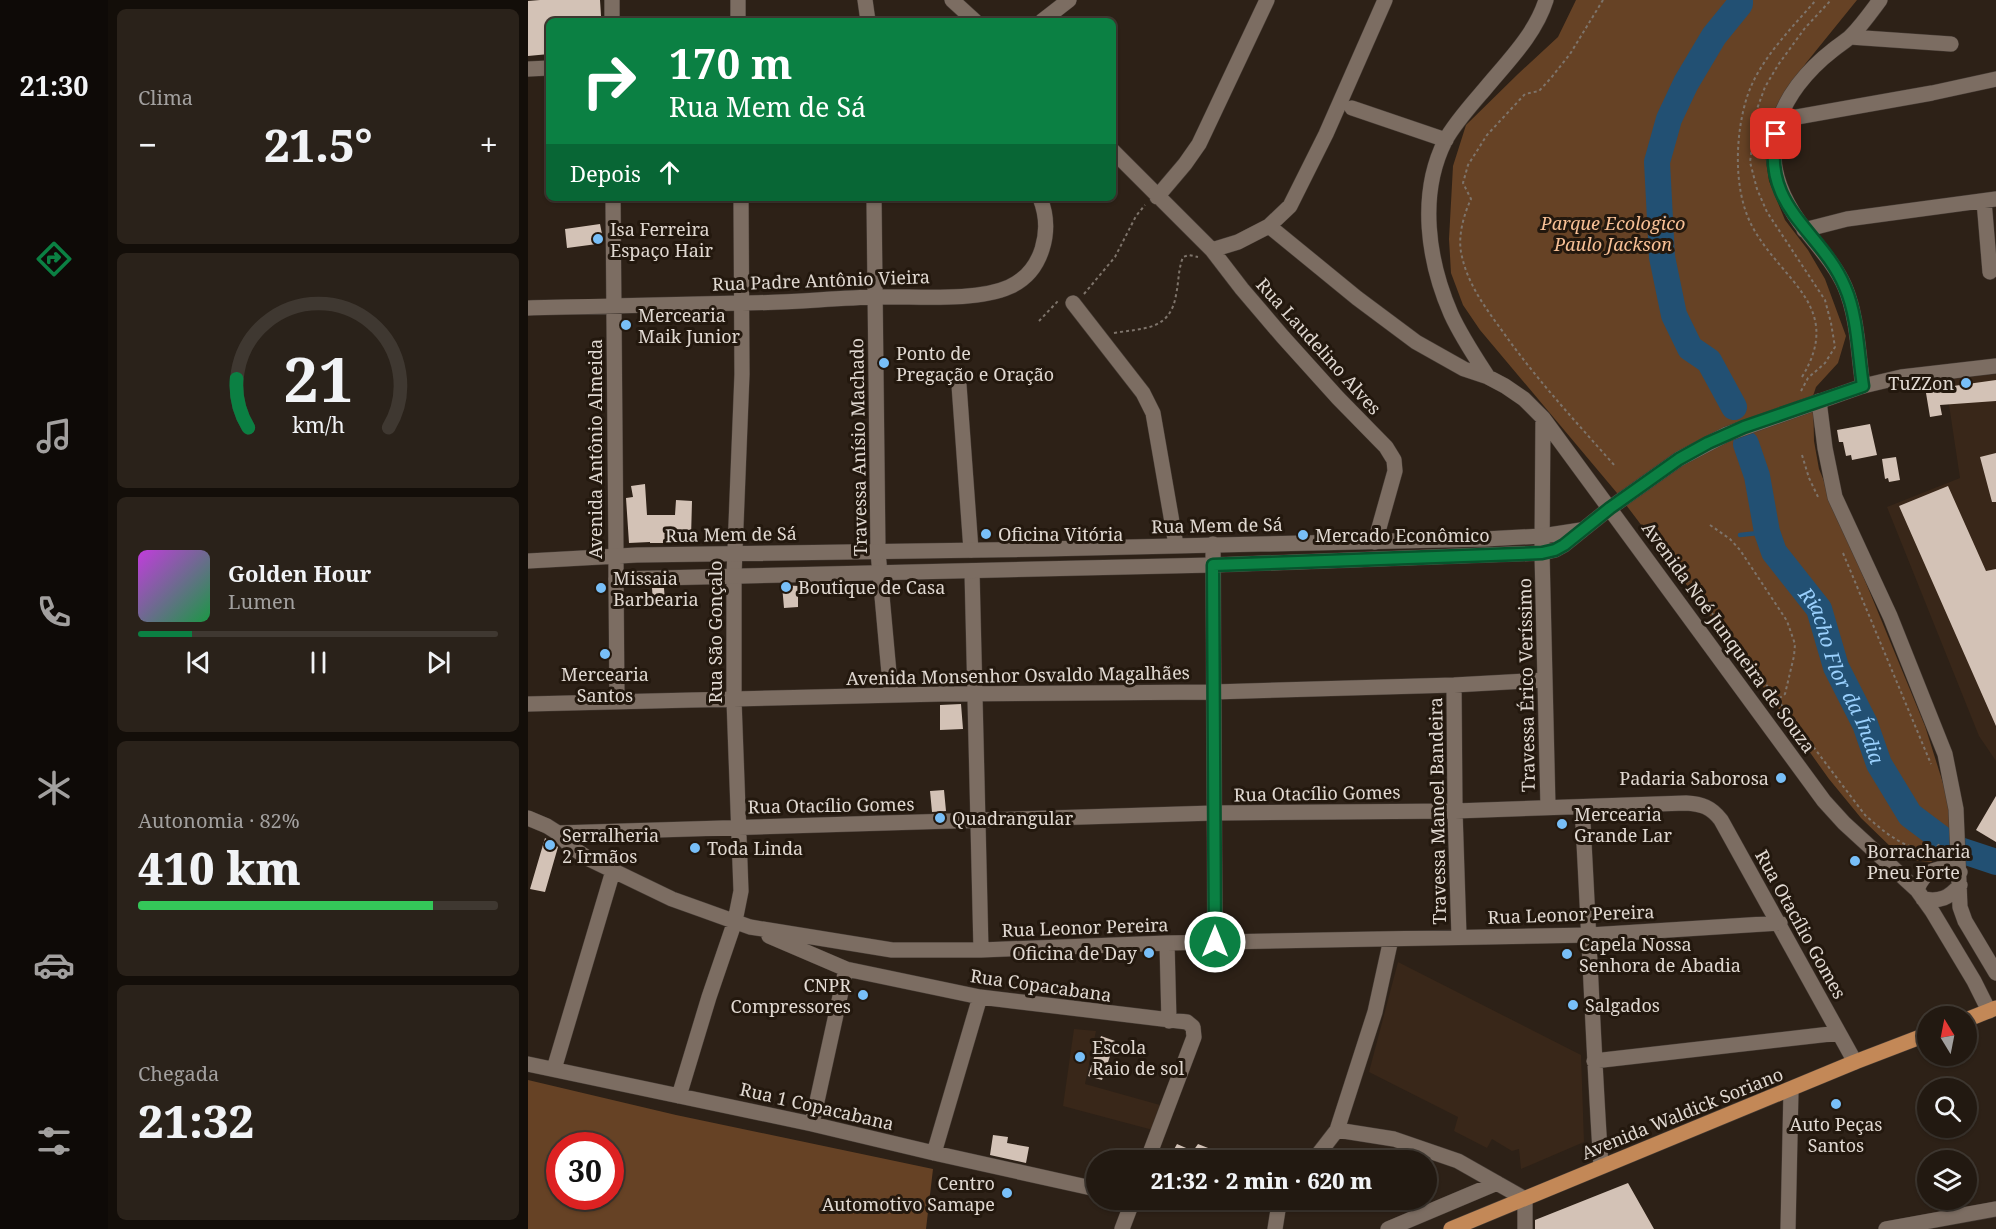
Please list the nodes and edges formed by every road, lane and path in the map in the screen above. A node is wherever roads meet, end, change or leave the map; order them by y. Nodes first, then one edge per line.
1 (612, 0) edge
2 (738, 0) edge
3 (865, 0) edge
4 (1069, 0) edge
5 (1267, 0) edge
6 (1385, 0) edge
7 (1546, 0) edge
8 (1603, 0) edge
9 (1880, 0) edge
10 (952, 1) edge
11 (612, 18) edge
12 (738, 18) edge
13 (868, 18) edge
14 (972, 18) edge
15 (1046, 18) edge
16 (1850, 37) junction
17 (1951, 44) dead end
18 (546, 68) edge
19 (528, 69) edge
20 (1996, 79) edge
21 (1352, 108) dead end
22 (1780, 120) junction
23 (1446, 140) junction
24 (1116, 154) edge
25 (1158, 197) junction
26 (1990, 200) edge
27 (613, 201) edge
28 (741, 201) edge
29 (874, 201) edge
30 (1041, 201) edge
31 (1269, 226) junction
32 (1804, 230) junction
33 (1215, 254) junction
34 (1990, 272) dead end
35 (876, 297) junction
36 (743, 303) junction
37 (1073, 303) junction
38 (614, 306) junction
39 (528, 309) edge
40 (1039, 321) dead end
41 (1099, 337) junction
42 (1996, 366) edge
43 (1488, 377) junction
44 (959, 385) dead end
45 (1863, 386) junction
46 (1819, 401) junction
47 (1543, 418) junction
48 (1802, 455) dead end
49 (1615, 466) dead end
50 (1822, 504) dead end
51 (1610, 508) junction
52 (1710, 525) dead end
53 (1581, 530) junction
54 (1542, 536) junction
55 (1372, 542) junction
56 (1666, 543) dead end
57 (1213, 544) junction
58 (1176, 545) junction
59 (971, 550) junction
60 (1842, 551) dead end
61 (878, 552) junction
62 (734, 553) junction
63 (1542, 553) junction
64 (615, 556) junction
65 (1366, 560) junction
66 (528, 561) edge
67 (1213, 565) junction
68 (972, 571) junction
69 (879, 572) junction
70 (734, 575) junction
71 (616, 579) junction
72 (1545, 680) junction
73 (1454, 686) junction
74 (1213, 692) junction
75 (973, 693) junction
76 (891, 695) junction
77 (734, 700) junction
78 (1778, 700) junction
79 (617, 701) junction
80 (528, 704) edge
81 (1932, 768) dead end
82 (1548, 807) junction
83 (1582, 807) junction
84 (1455, 811) junction
85 (1214, 813) junction
86 (528, 818) edge
87 (978, 822) junction
88 (737, 827) junction
89 (558, 833) junction
90 (1943, 843) dead end
91 (613, 871) junction
92 (1960, 878) junction
93 (1920, 895) junction
94 (735, 921) junction
95 (1780, 923) junction
96 (750, 927) junction
97 (1590, 935) junction
98 (1458, 936) junction
99 (1391, 939) junction
100 (1215, 942) junction
101 (1167, 943) junction
102 (981, 950) junction
103 (846, 969) junction
104 (1996, 973) edge
105 (980, 997) junction
106 (1992, 1009) edge
107 (1977, 1015) edge
108 (1168, 1021) junction
109 (1839, 1033) junction
110 (1917, 1038) edge
111 (1594, 1061) junction
112 (1855, 1062) junction
113 (528, 1064) edge
114 (554, 1069) junction
115 (1791, 1090) junction
116 (679, 1096) junction
117 (812, 1124) junction
118 (1337, 1130) junction
119 (1152, 1150) edge
120 (1322, 1150) edge
121 (934, 1153) junction
122 (1601, 1166) junction
123 (1497, 1183) junction
124 (1086, 1187) edge
125 (1525, 1199) junction
126 (1996, 1209) edge
127 (1129, 1210) edge
128 (1278, 1210) edge
129 (1122, 1229) edge
130 (1275, 1229) edge
131 (1388, 1229) edge
132 (1451, 1229) edge
133 (1525, 1229) edge
134 (1788, 1229) edge
135 (1886, 1229) edge

1 - 11 street
2 - 12 street
3 - 13 street
4 - 15 street
5 - 25 street
6 - 31 street
7 - 23 street, Avenida Noé Junqueira de Souza
8 - 49 path
9 - 16 street
10 - 14 street
16 - 17 street
16 - 22 street
18 - 19 street
20 - 22 street
21 - 23 street
22 - 32 street
23 - 43 street, Avenida Noé Junqueira de Souza
24 - 25 street, Rua Laudelino Alves
25 - 33 street, Rua Laudelino Alves
25 - 37 path
26 - 32 street
26 - 34 street
27 - 38 street, Avenida Antônio Almeida
28 - 36 street, Rua São Gonçalo
29 - 35 street, Travessa Anísio Machado
30 - 35 street, Rua Padre Antônio Vieira
31 - 33 street
31 - 43 street
32 - 45 street
33 - 41 path
33 - 55 street, Rua Laudelino Alves
35 - 36 street, Rua Padre Antônio Vieira
35 - 61 street, Travessa Anísio Machado
36 - 38 street, Rua Padre Antônio Vieira
36 - 62 street, Rua São Gonçalo
37 - 40 path
37 - 41 street
38 - 39 street, Rua Padre Antônio Vieira
38 - 64 street, Avenida Antônio Almeida
41 - 58 street
42 - 45 street
43 - 47 street, Avenida Noé Junqueira de Souza
44 - 59 street
45 - 46 street
46 - 51 street
46 - 92 street
47 - 51 street, Avenida Noé Junqueira de Souza
47 - 54 street, Travessa Érico Veríssimo
48 - 50 path
51 - 53 street
51 - 93 street, Avenida Noé Junqueira de Souza
52 - 78 path
53 - 54 street, Rua Mem de Sá
53 - 63 street
54 - 55 street, Rua Mem de Sá
54 - 63 street, Travessa Érico Veríssimo
55 - 57 street, Rua Mem de Sá
55 - 65 street
56 - 78 path
57 - 58 street, Rua Mem de Sá
57 - 67 street
58 - 59 street, Rua Mem de Sá
59 - 61 street, Rua Mem de Sá
60 - 81 path
61 - 62 street, Rua Mem de Sá
61 - 69 street, Travessa Anísio Machado
62 - 64 street, Rua Mem de Sá
62 - 70 street, Rua São Gonçalo
63 - 65 street
63 - 72 street, Travessa Érico Veríssimo
64 - 66 street, Rua Mem de Sá
64 - 71 street, Avenida Antônio Almeida
65 - 67 street
67 - 68 street
67 - 74 street
68 - 69 street
68 - 75 street
69 - 70 street
69 - 76 street, Travessa Anísio Machado
70 - 71 street
70 - 77 street, Rua São Gonçalo
71 - 79 street, Avenida Antônio Almeida
72 - 73 street, Avenida Monsenhor Osvaldo Magalhães
72 - 82 street, Travessa Érico Veríssimo
73 - 74 street, Avenida Monsenhor Osvaldo Magalhães
73 - 84 street, Travessa Manoel Bandeira
74 - 75 street, Avenida Monsenhor Osvaldo Magalhães
74 - 85 street
75 - 76 street, Avenida Monsenhor Osvaldo Magalhães
75 - 87 street
76 - 77 street, Avenida Monsenhor Osvaldo Magalhães
77 - 79 street, Avenida Monsenhor Osvaldo Magalhães
77 - 88 street, Rua São Gonçalo
78 - 90 path
79 - 80 street, Avenida Monsenhor Osvaldo Magalhães
82 - 83 street, Rua Otacílio Gomes
82 - 84 street, Rua Otacílio Gomes
83 - 95 street, Rua Otacílio Gomes
83 - 97 street
84 - 85 street, Rua Otacílio Gomes
84 - 98 street, Travessa Manoel Bandeira
85 - 87 street, Rua Otacílio Gomes
85 - 100 street
86 - 89 street, Rua Leonor Pereira
87 - 88 street, Rua Otacílio Gomes
87 - 102 street
88 - 89 street, Rua Otacílio Gomes
88 - 94 street, Rua São Gonçalo
89 - 91 street, Rua Leonor Pereira
91 - 94 street, Rua Leonor Pereira
91 - 114 street
92 - 93 street
92 - 93 street
92 - 104 street
93 - 106 street, Avenida Noé Junqueira de Souza
94 - 96 street, Rua Leonor Pereira
94 - 116 street, Rua São Gonçalo
95 - 97 street, Rua Leonor Pereira
95 - 109 street, Rua Otacílio Gomes
96 - 102 street, Rua Leonor Pereira
96 - 103 street, Rua Copacabana
97 - 98 street, Rua Leonor Pereira
97 - 111 street
98 - 99 street, Rua Leonor Pereira
99 - 100 street, Rua Leonor Pereira
99 - 118 street
100 - 101 street, Rua Leonor Pereira
101 - 102 street, Rua Leonor Pereira
101 - 108 street
103 - 105 street, Rua Copacabana
103 - 117 street
105 - 108 street, Rua Copacabana
105 - 121 street
106 - 107 main road
108 - 119 street, Rua Copacabana
109 - 111 street
109 - 112 street, Rua Otacílio Gomes
110 - 112 main road, Avenida Waldick Soriano
111 - 122 street
112 - 115 main road, Avenida Waldick Soriano
113 - 114 street, Rua 1 Copacabana
114 - 116 street, Rua 1 Copacabana
115 - 122 main road, Avenida Waldick Soriano
115 - 134 street
116 - 117 street, Rua 1 Copacabana
117 - 121 street, Rua 1 Copacabana
118 - 120 street
118 - 123 street
121 - 124 street, Rua 1 Copacabana
122 - 125 main road, Avenida Waldick Soriano
123 - 125 street
123 - 131 street
125 - 132 main road, Avenida Waldick Soriano
125 - 133 street
126 - 135 street
127 - 129 street
128 - 130 street

